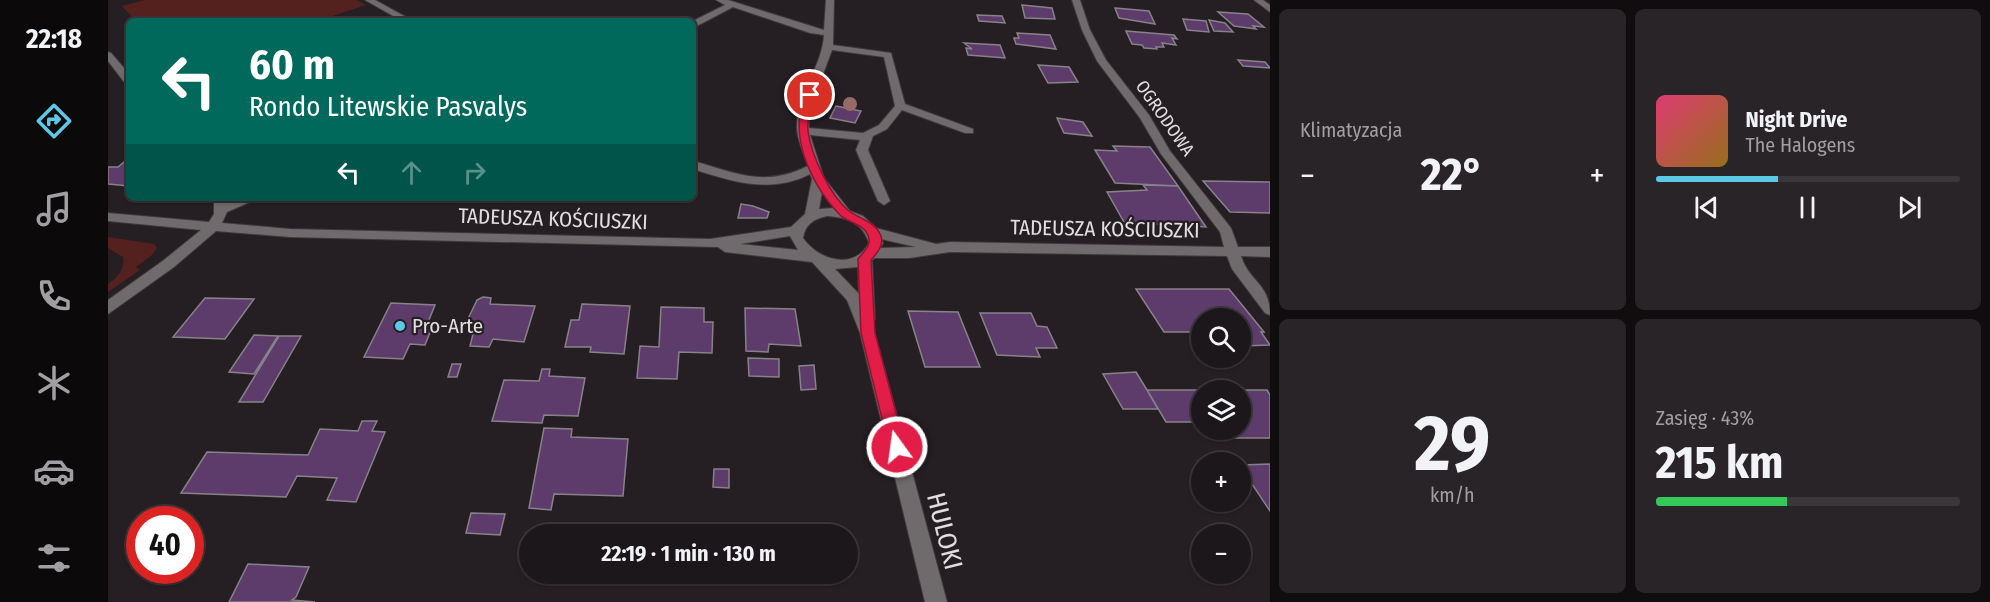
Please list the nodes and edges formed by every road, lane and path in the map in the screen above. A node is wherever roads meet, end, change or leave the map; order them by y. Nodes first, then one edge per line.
1 (369, 0) edge
2 (720, 0) edge
3 (830, 0) edge
4 (1076, 0) edge
5 (1258, 0) edge
6 (733, 4) junction
7 (1270, 9) edge
8 (403, 18) edge
9 (696, 23) edge
10 (830, 33) junction
11 (828, 47) junction
12 (108, 55) edge
13 (126, 77) edge
14 (900, 106) junction
15 (969, 130) dead end
16 (803, 131) junction
17 (866, 137) junction
18 (696, 166) edge
19 (816, 174) junction
20 (237, 201) edge
21 (884, 201) dead end
22 (221, 204) edge
23 (844, 214) junction
24 (811, 215) junction
25 (108, 217) edge
26 (212, 227) junction
27 (796, 231) junction
28 (873, 232) junction
29 (710, 244) junction
30 (939, 248) junction
31 (1234, 252) junction
32 (1270, 252) edge
33 (868, 256) junction
34 (816, 259) junction
35 (108, 308) edge
36 (1270, 309) edge
37 (868, 333) junction
38 (936, 602) edge

1 - 8 street
2 - 6 street
3 - 10 street
4 - 31 street, OGRODOWA
5 - 7 street
6 - 9 street
6 - 10 street
10 - 11 street
11 - 14 street
11 - 16 street
12 - 13 street
14 - 15 street
14 - 17 street
16 - 17 street
16 - 19 street
17 - 21 street
18 - 19 street
19 - 23 street
19 - 24 street
20 - 22 street
22 - 26 street
23 - 24 street
23 - 28 street
24 - 27 street
25 - 26 street, TADEUSZA KOŚCIUSZKI
26 - 29 street, TADEUSZA KOŚCIUSZKI
26 - 35 street
27 - 29 street, TADEUSZA KOŚCIUSZKI
27 - 34 street
28 - 30 street, TADEUSZA KOŚCIUSZKI
28 - 33 street
29 - 34 street, TADEUSZA KOŚCIUSZKI
30 - 31 street, TADEUSZA KOŚCIUSZKI
30 - 33 street, TADEUSZA KOŚCIUSZKI
31 - 32 street, TADEUSZA KOŚCIUSZKI
31 - 36 street, OGRODOWA
33 - 34 street
33 - 37 street, HULOKI
34 - 37 street, HULOKI
37 - 38 street, HULOKI

